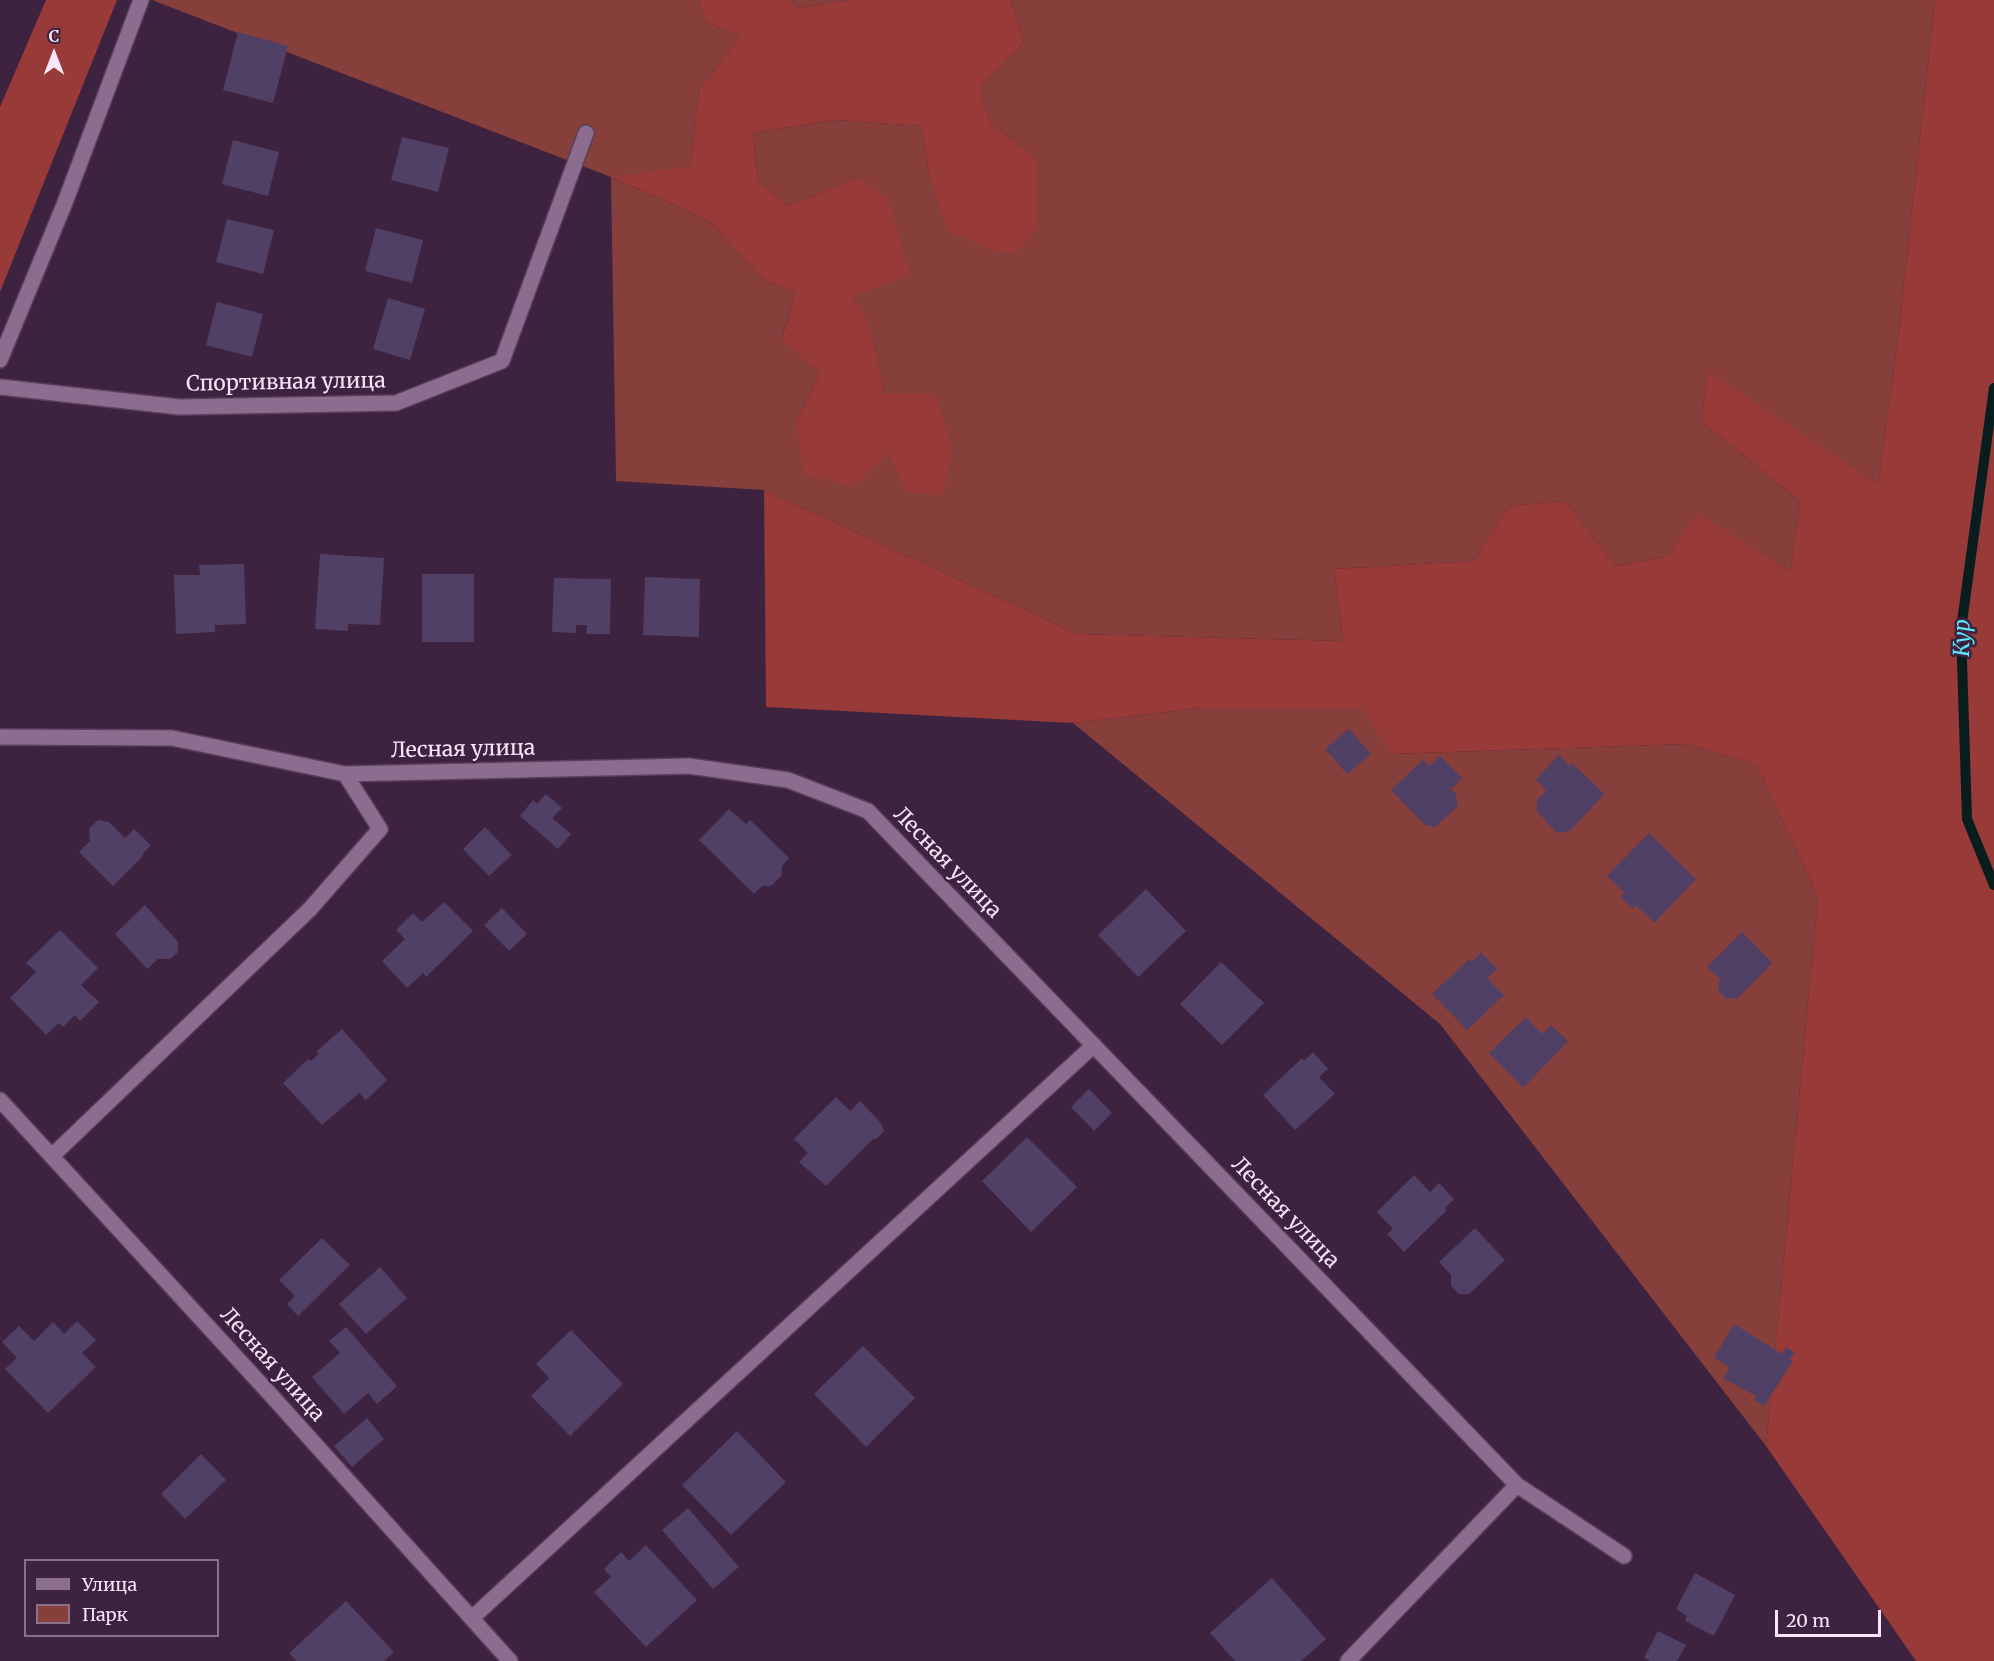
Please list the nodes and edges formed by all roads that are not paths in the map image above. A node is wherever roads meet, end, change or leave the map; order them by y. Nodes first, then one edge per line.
1 (141, 0) edge
2 (586, 133) dead end
3 (0, 360) edge
4 (0, 387) edge
5 (0, 737) edge
6 (345, 774) junction
7 (1094, 1045) junction
8 (0, 1100) edge
9 (52, 1156) junction
10 (1517, 1485) junction
11 (1624, 1556) dead end
12 (472, 1618) junction
13 (510, 1661) edge
14 (1348, 1661) edge

1 - 3 street
2 - 4 street, Спортивная улица
5 - 6 street, Лесная улица
6 - 7 street, Лесная улица
6 - 9 street
7 - 10 street, Лесная улица
7 - 12 street
8 - 9 street, Лесная улица
9 - 12 street, Лесная улица
10 - 11 street, Лесная улица
10 - 14 street
12 - 13 street, Лесная улица

